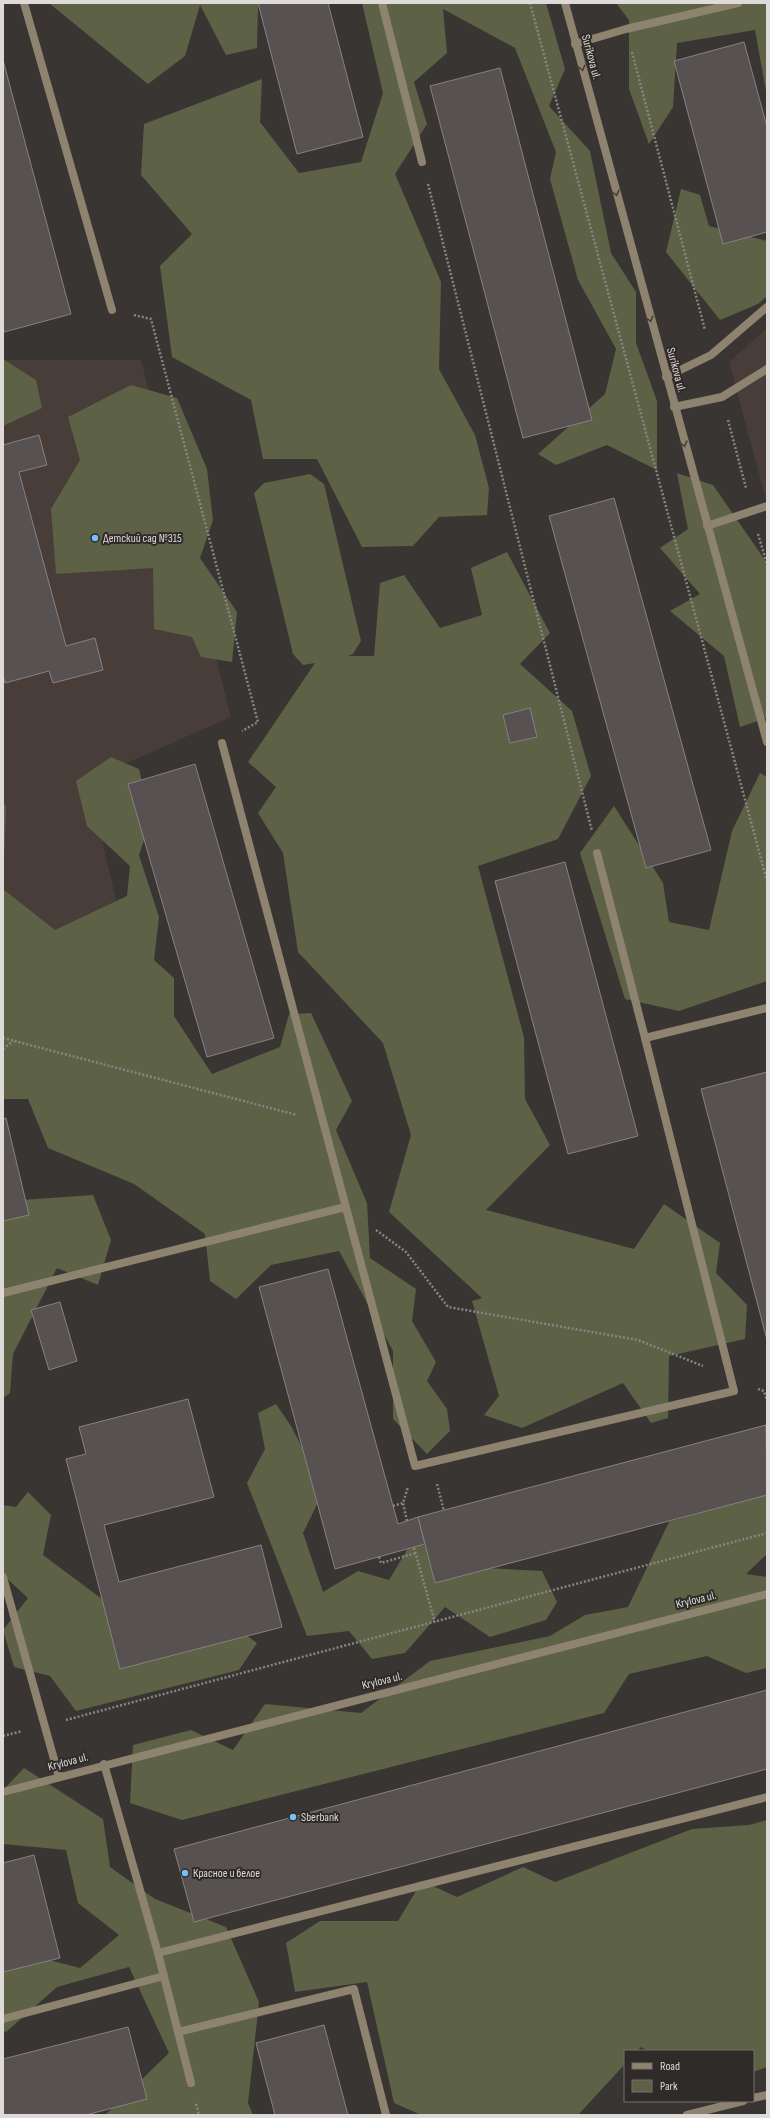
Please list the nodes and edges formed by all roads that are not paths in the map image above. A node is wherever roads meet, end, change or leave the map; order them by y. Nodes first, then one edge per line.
1 (24, 3) edge
2 (382, 3) edge
3 (565, 3) edge
4 (738, 3) edge
5 (575, 44) junction
6 (422, 162) road end
7 (767, 307) edge
8 (112, 310) road end
9 (767, 369) edge
10 (666, 378) junction
11 (674, 407) junction
12 (767, 506) edge
13 (706, 526) junction
14 (767, 742) edge
15 (222, 744) road end
16 (598, 853) road end
17 (767, 1008) edge
18 (645, 1038) junction
19 (345, 1207) junction
20 (3, 1293) edge
21 (3, 1577) edge
22 (767, 1594) edge
23 (104, 1764) junction
24 (59, 1777) junction
25 (3, 1792) edge
26 (767, 1797) edge
27 (158, 1953) junction
28 (164, 1976) junction
29 (3, 2019) edge
30 (178, 2032) junction
31 (191, 2083) dead end
32 (767, 2095) edge
33 (754, 2098) edge
34 (739, 2102) edge
35 (386, 2115) edge
36 (687, 2115) edge

1 - 8 street
2 - 6 street
3 - 5 street, Surikova ul.
4 - 5 street
5 -> 10 street, Surikova ul.
7 - 10 street
9 - 11 street
10 - 11 street, Surikova ul.
11 -> 13 street, Surikova ul.
12 - 13 street
13 - 14 street, Surikova ul.
15 - 19 street
16 - 18 street
17 - 18 street
18 - 19 street
19 - 20 street
21 - 24 street
22 - 23 street, Krylova ul.
23 - 24 street, Krylova ul.
23 - 27 street
24 - 25 street, Krylova ul.
26 - 27 street
27 - 28 street
28 - 29 street
28 - 30 street
30 - 31 street
30 - 35 street
32 - 33 street
34 - 36 street

